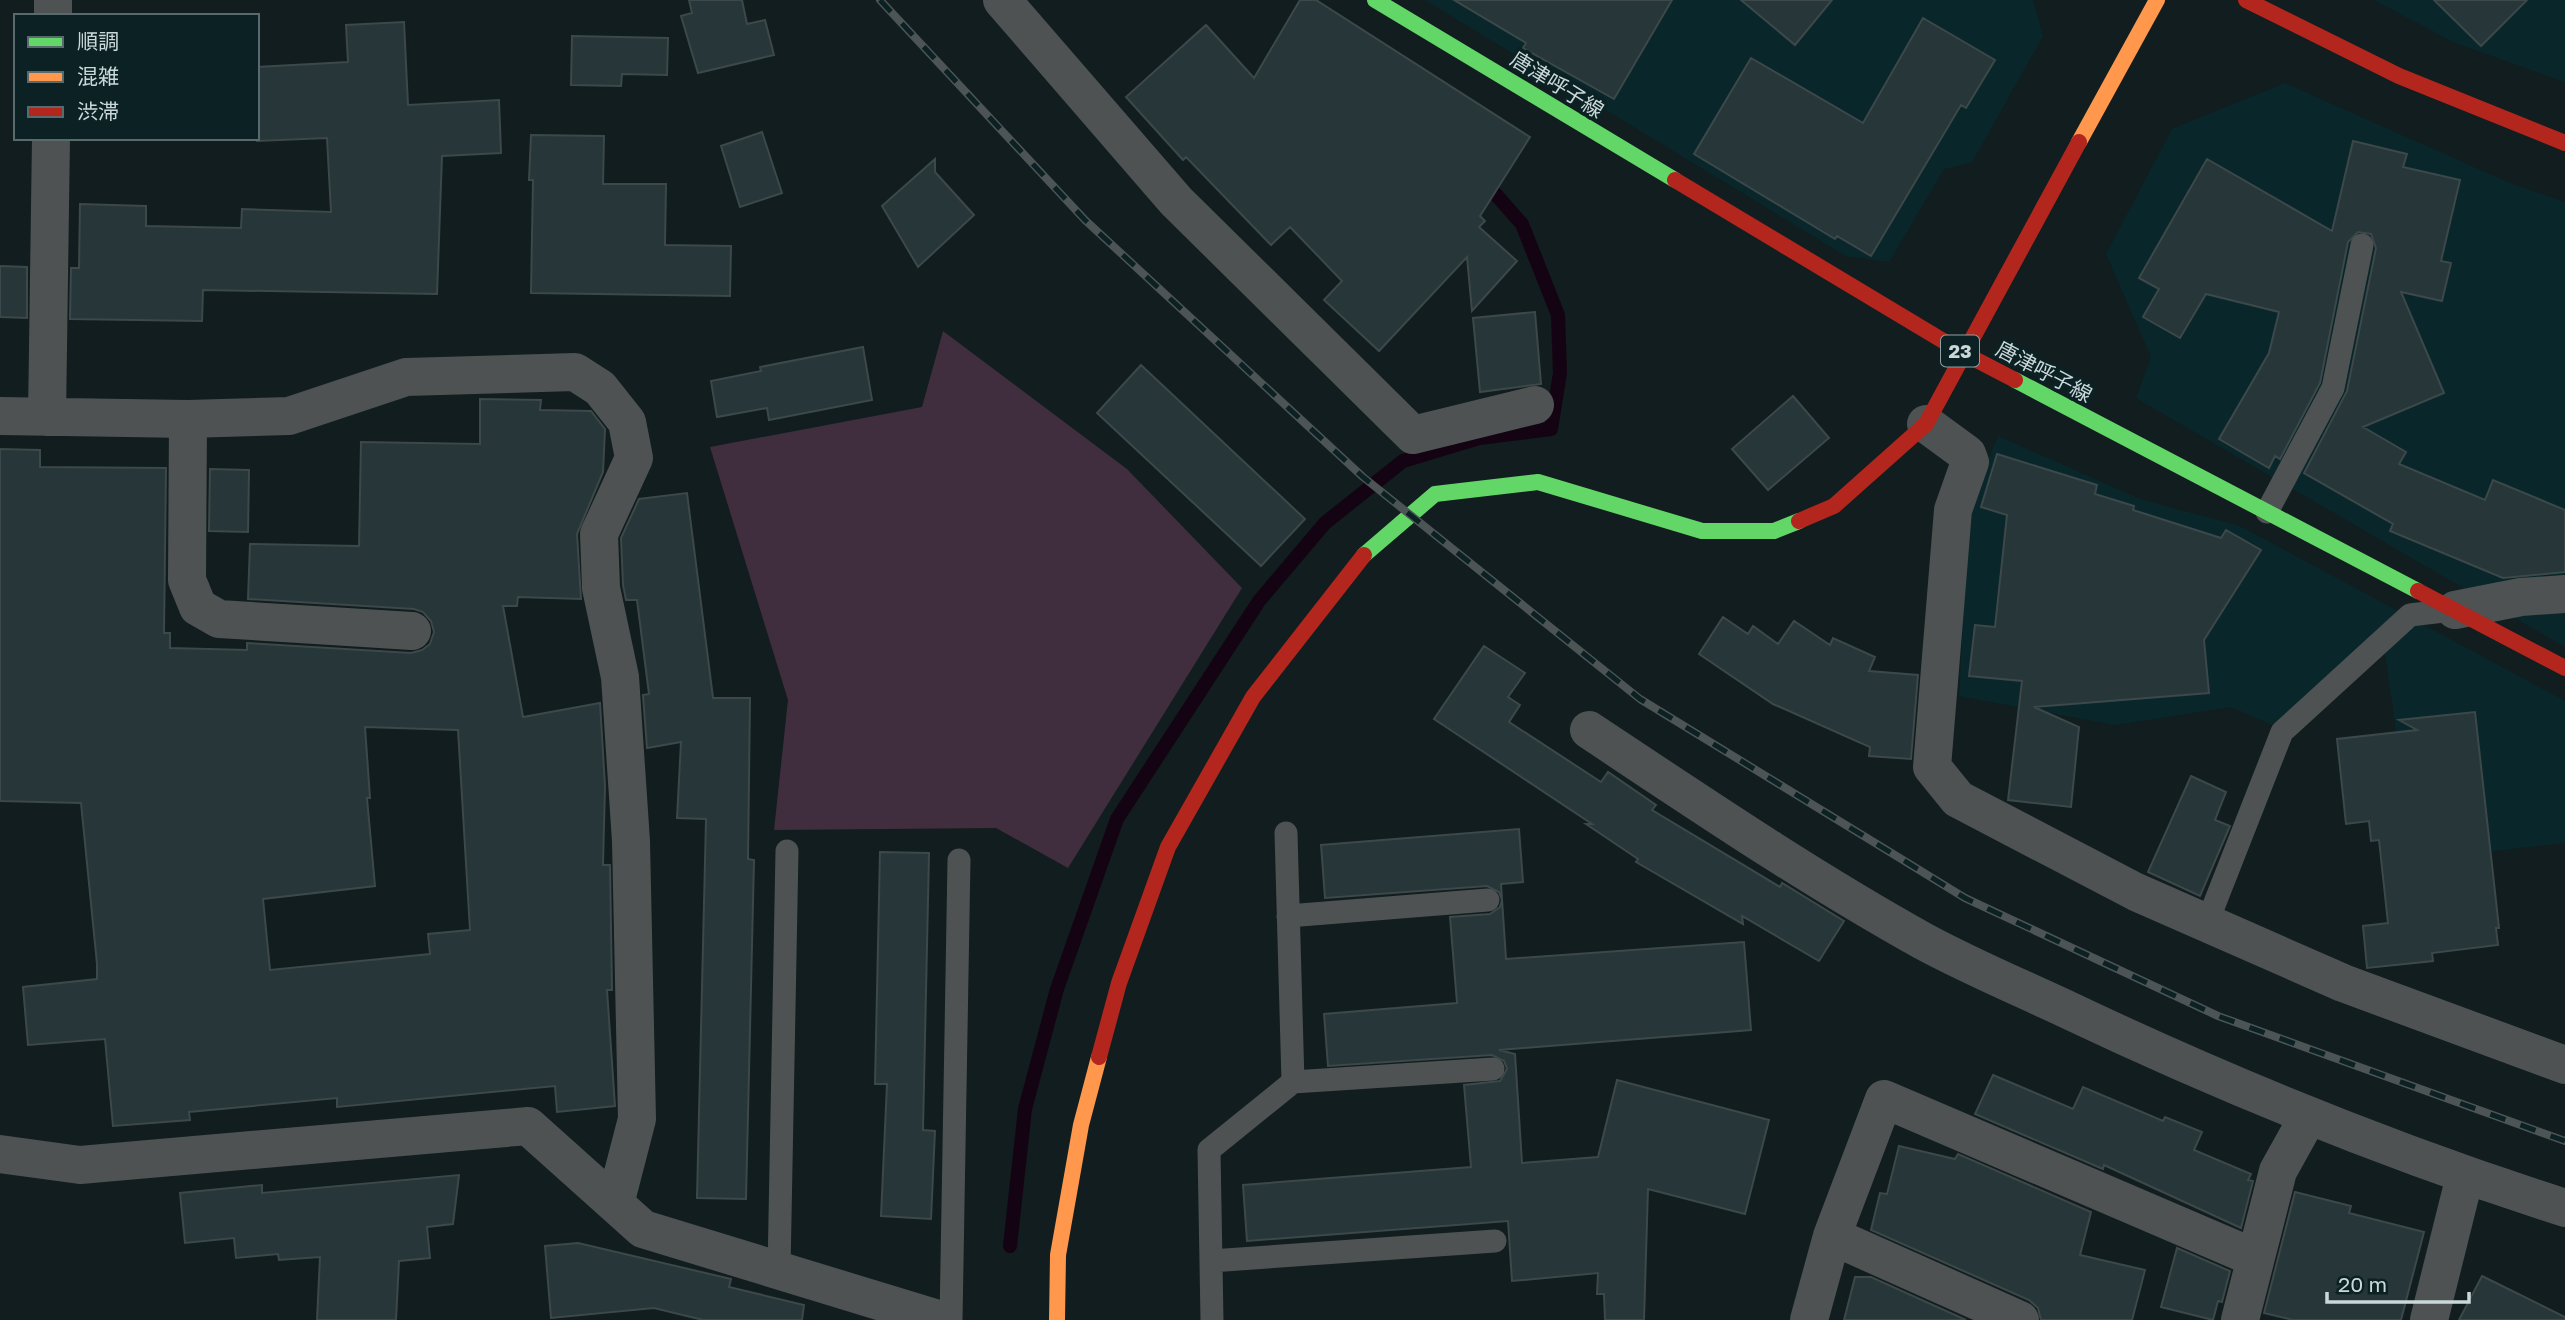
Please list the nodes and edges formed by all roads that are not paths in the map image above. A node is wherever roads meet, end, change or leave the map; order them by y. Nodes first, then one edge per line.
1 (1002, 0) edge
2 (1375, 0) edge
3 (2157, 0) edge
4 (2246, 0) edge
5 (51, 140) edge
6 (2565, 143) edge
7 (2362, 245) dead end
8 (1965, 354) junction
9 (1535, 405) dead end
10 (0, 416) edge
11 (47, 417) junction
12 (188, 419) junction
13 (1926, 424) junction
14 (2267, 512) junction
15 (2565, 594) edge
16 (2455, 610) junction
17 (412, 631) dead end
18 (2565, 668) edge
19 (1589, 730) dead end
20 (1286, 833) dead end
21 (787, 850) dead end
22 (959, 860) dead end
23 (1488, 900) dead end
24 (1287, 916) junction
25 (2207, 923) junction
26 (2565, 1065) edge
27 (1493, 1069) dead end
28 (1293, 1082) junction
29 (2308, 1117) junction
30 (0, 1154) edge
31 (2465, 1176) junction
32 (615, 1204) junction
33 (2565, 1208) edge
34 (1832, 1236) junction
35 (1495, 1241) dead end
36 (2255, 1258) junction
37 (1211, 1261) junction
38 (779, 1270) junction
39 (941, 1320) edge
40 (951, 1320) edge
41 (1057, 1320) edge
42 (1212, 1320) edge
43 (1810, 1320) edge
44 (2020, 1320) edge
45 (2239, 1320) edge
46 (2429, 1320) edge

1 - 9 street
2 - 8 street, 唐津呼子線 / 23
3 - 8 street
4 - 6 street
5 - 11 street
7 - 14 lane
8 - 13 street
8 - 14 street, 唐津呼子線 / 23
10 - 11 street
11 - 12 street
12 - 17 street
12 - 32 street
13 - 25 street
13 - 41 street
14 - 16 street, 唐津呼子線 / 23
15 - 16 street
16 - 18 street, 唐津呼子線 / 23
16 - 25 lane
19 - 29 street
20 - 24 lane
21 - 38 lane
22 - 40 lane
23 - 24 lane
24 - 28 lane
25 - 26 street
27 - 28 lane
28 - 37 lane
29 - 31 street
29 - 36 street
30 - 32 street
31 - 33 street
31 - 46 street
32 - 38 street
34 - 36 street
34 - 43 street
34 - 44 street
35 - 37 lane
36 - 45 street
37 - 42 lane
38 - 39 street

